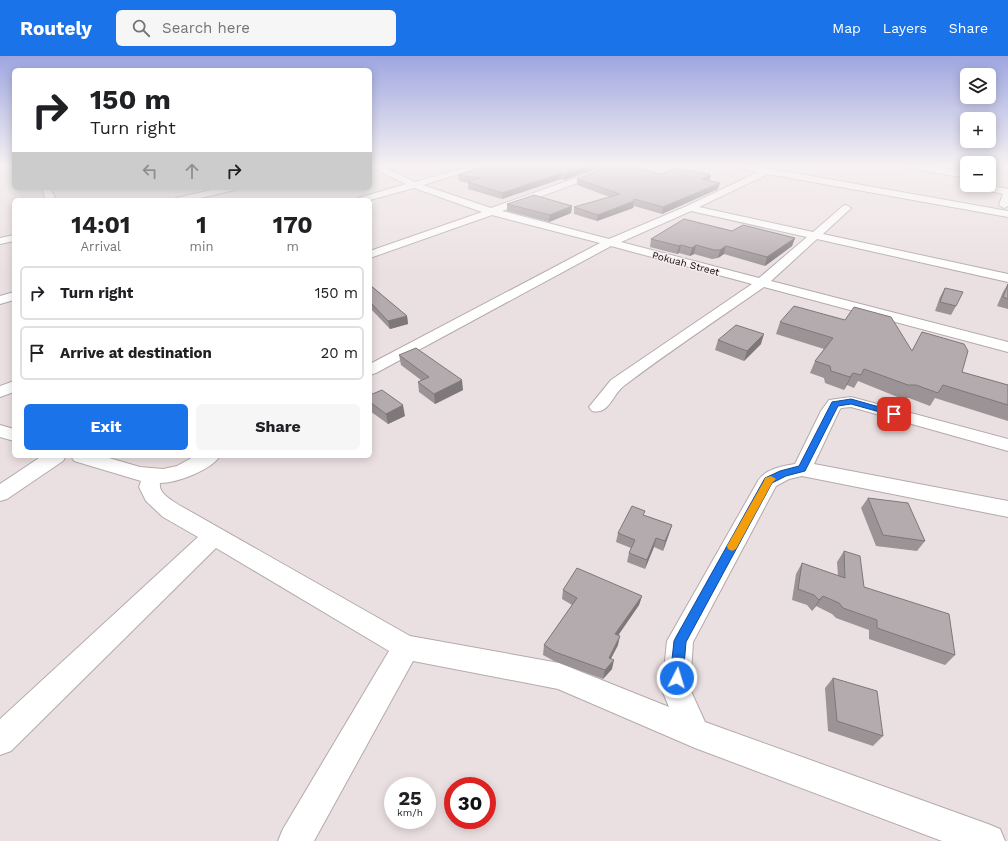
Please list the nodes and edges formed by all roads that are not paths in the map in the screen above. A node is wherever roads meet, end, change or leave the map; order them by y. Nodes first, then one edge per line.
1 (459, 201) edge
2 (520, 201) edge
3 (705, 201) edge
4 (930, 201) edge
5 (969, 201) edge
6 (1005, 201) edge
7 (1004, 205) dead end
8 (965, 207) junction
9 (690, 208) junction
10 (846, 208) dead end
11 (490, 211) junction
12 (1008, 214) edge
13 (815, 235) junction
14 (12, 239) edge
15 (0, 242) edge
16 (609, 243) junction
17 (372, 254) edge
18 (1008, 278) edge
19 (761, 283) junction
20 (12, 297) edge
21 (0, 300) edge
22 (1008, 347) edge
23 (372, 369) edge
24 (12, 387) edge
25 (0, 392) edge
26 (598, 407) dead end
27 (0, 431) edge
28 (12, 434) edge
29 (1008, 445) edge
30 (53, 458) edge
31 (88, 458) edge
32 (206, 458) edge
33 (802, 469) junction
34 (152, 476) junction
35 (0, 494) edge
36 (1008, 509) edge
37 (214, 536) junction
38 (406, 647) junction
39 (695, 733) junction
40 (0, 740) edge
41 (295, 841) edge
42 (988, 841) edge

1 - 11 street, Pokuah Street
2 - 11 street
3 - 9 street
4 - 8 street
5 - 8 street
6 - 7 street
8 - 12 street
9 - 13 street
9 - 16 street
10 - 13 street
11 - 16 street, Pokuah Street
11 - 17 street
13 - 18 street
13 - 19 street
14 - 15 street
16 - 19 street, Pokuah Street
16 - 23 street
19 - 22 street, Pokuah Street
19 - 26 street
20 - 21 street
24 - 25 street
27 - 28 street
29 - 33 street
30 - 35 street
31 - 34 street
32 - 34 street
33 - 36 street
33 - 39 street
34 - 37 street
37 - 38 street
37 - 40 street
38 - 39 street
38 - 41 street
39 - 42 street

